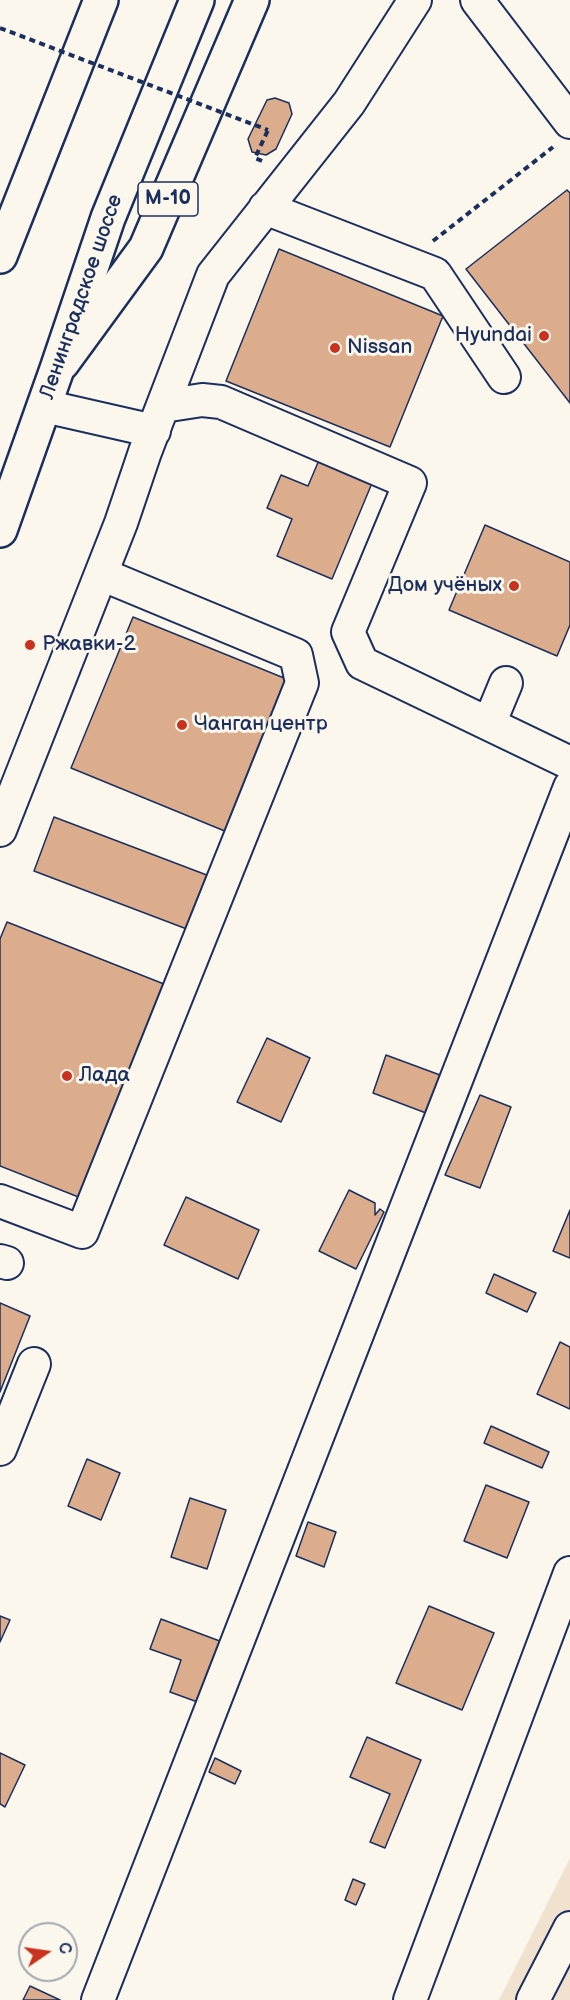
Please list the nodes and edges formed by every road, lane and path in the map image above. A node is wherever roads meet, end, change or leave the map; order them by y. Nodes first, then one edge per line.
1 (100, 0) edge
2 (198, 0) edge
3 (415, 0) edge
4 (477, 0) edge
5 (255, 3) edge
6 (0, 28) edge
7 (565, 131) edge
8 (258, 153) dead end
9 (265, 208) junction
10 (0, 256) edge
11 (405, 262) junction
12 (57, 369) junction
13 (504, 377) dead end
14 (44, 406) junction
15 (158, 418) junction
16 (0, 530) edge
17 (101, 574) junction
18 (506, 682) dead end
19 (489, 724) junction
20 (570, 763) edge
21 (570, 787) edge
22 (0, 830) edge
23 (0, 1201) edge
24 (34, 1364) dead end
25 (0, 1449) edge
26 (570, 1574) edge
27 (570, 1928) edge
28 (98, 2000) edge
29 (410, 2000) edge
30 (533, 2000) edge

1 - 10 main road
2 - 12 main road, Ленинградское шоссе / М-10
3 - 9 street
4 - 7 street
5 - 12 main road, М-10
6 - 8 path, bridge
7 - 11 path
9 - 11 street
9 - 15 street
11 - 13 street
12 - 14 main road, Ленинградское шоссе / М-10
14 - 15 street
14 - 16 main road, Ленинградское шоссе / М-10
15 - 17 street
15 - 19 street
17 - 22 street
17 - 23 street
18 - 19 street
19 - 20 street
21 - 28 street
24 - 25 street
26 - 29 street
27 - 30 street

